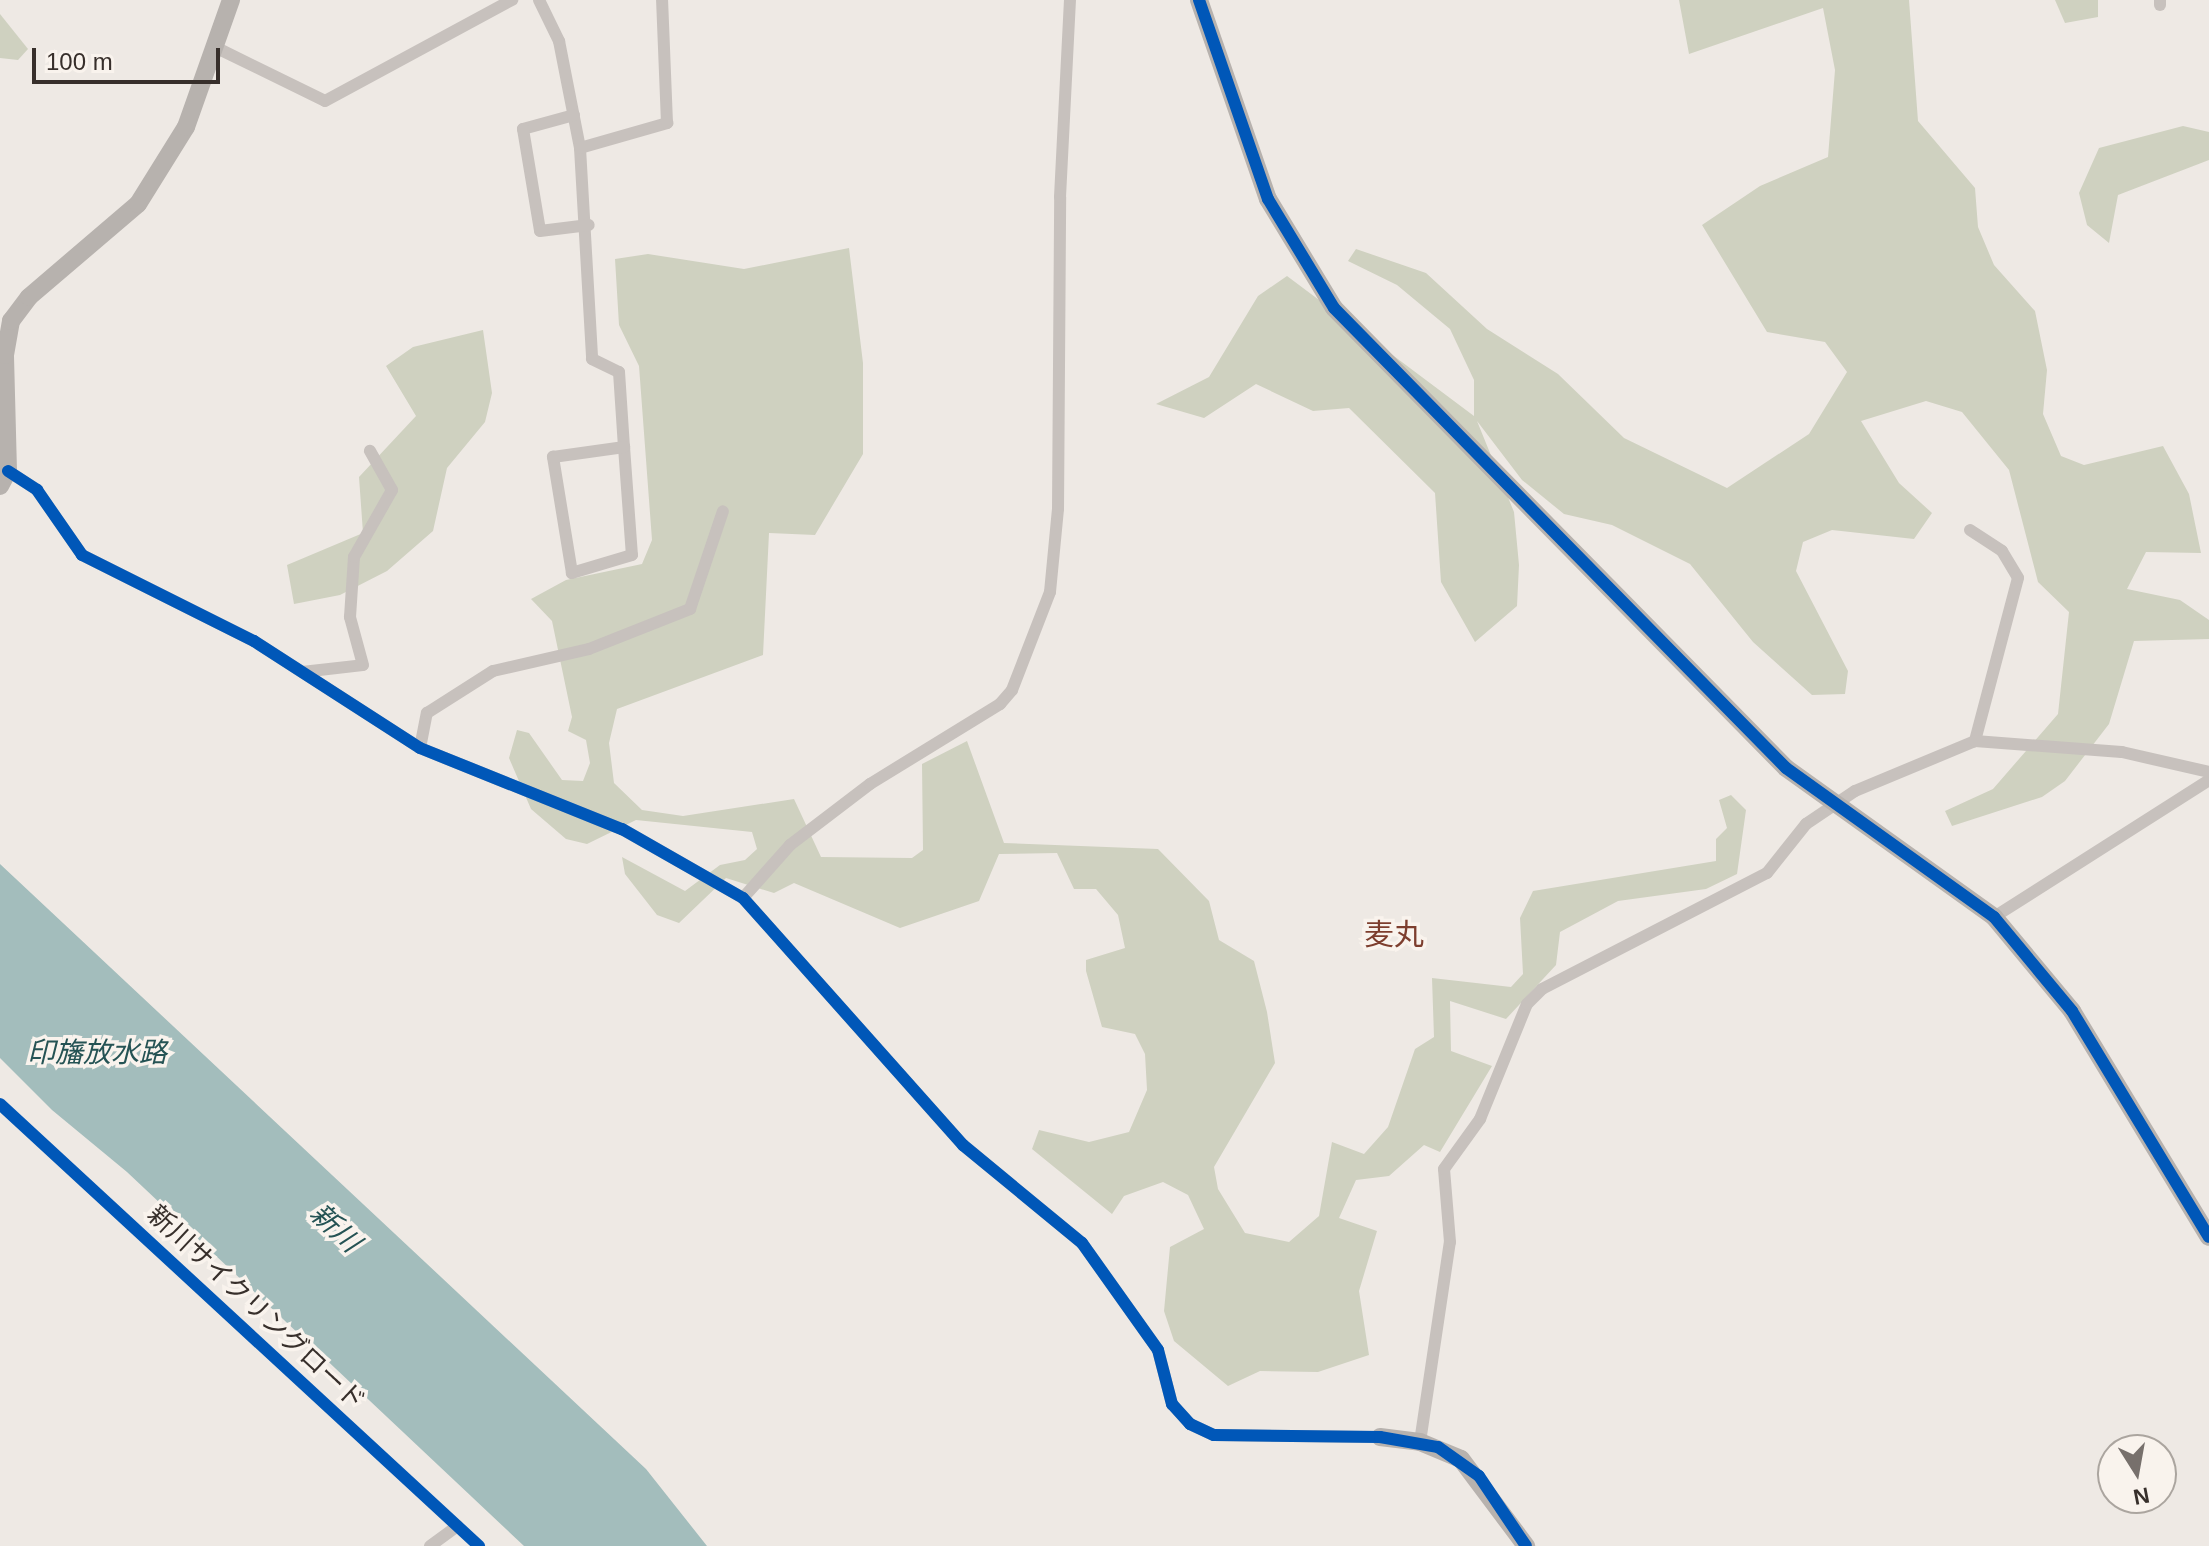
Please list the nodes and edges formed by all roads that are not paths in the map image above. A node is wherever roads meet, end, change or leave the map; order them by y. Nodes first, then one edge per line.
1 (231, 0) edge
2 (512, 0) edge
3 (539, 0) edge
4 (662, 0) edge
5 (1070, 0) edge
6 (1199, 0) edge
7 (219, 49) junction
8 (574, 115) junction
9 (580, 148) junction
10 (589, 225) junction
11 (624, 447) junction
12 (370, 451) dead end
13 (4, 479) edge
14 (723, 511) dead end
15 (1970, 530) dead end
16 (302, 672) junction
17 (1975, 741) junction
18 (420, 748) junction
19 (2209, 772) edge
20 (2209, 780) edge
21 (1836, 803) junction
22 (743, 898) junction
23 (1994, 917) junction
24 (2209, 1237) edge
25 (1380, 1437) joint
26 (1420, 1442) junction
27 (458, 1526) dead end
28 (430, 1546) edge
29 (1526, 1546) edge

1 - 7 street
2 - 7 street
3 - 8 street
4 - 9 street
5 - 22 street
6 - 21 street
7 - 13 street
8 - 9 street
8 - 10 street
9 - 10 street
10 - 11 street
11 - 11 street
12 - 16 street
13 - 16 street
14 - 18 street
15 - 17 street
16 - 18 street
17 - 19 street
17 - 21 street
18 - 22 street
20 - 23 street
21 - 23 street
21 - 26 street
22 - 25 street
23 - 24 street
25 - 26 street
26 - 29 street
27 - 28 street

